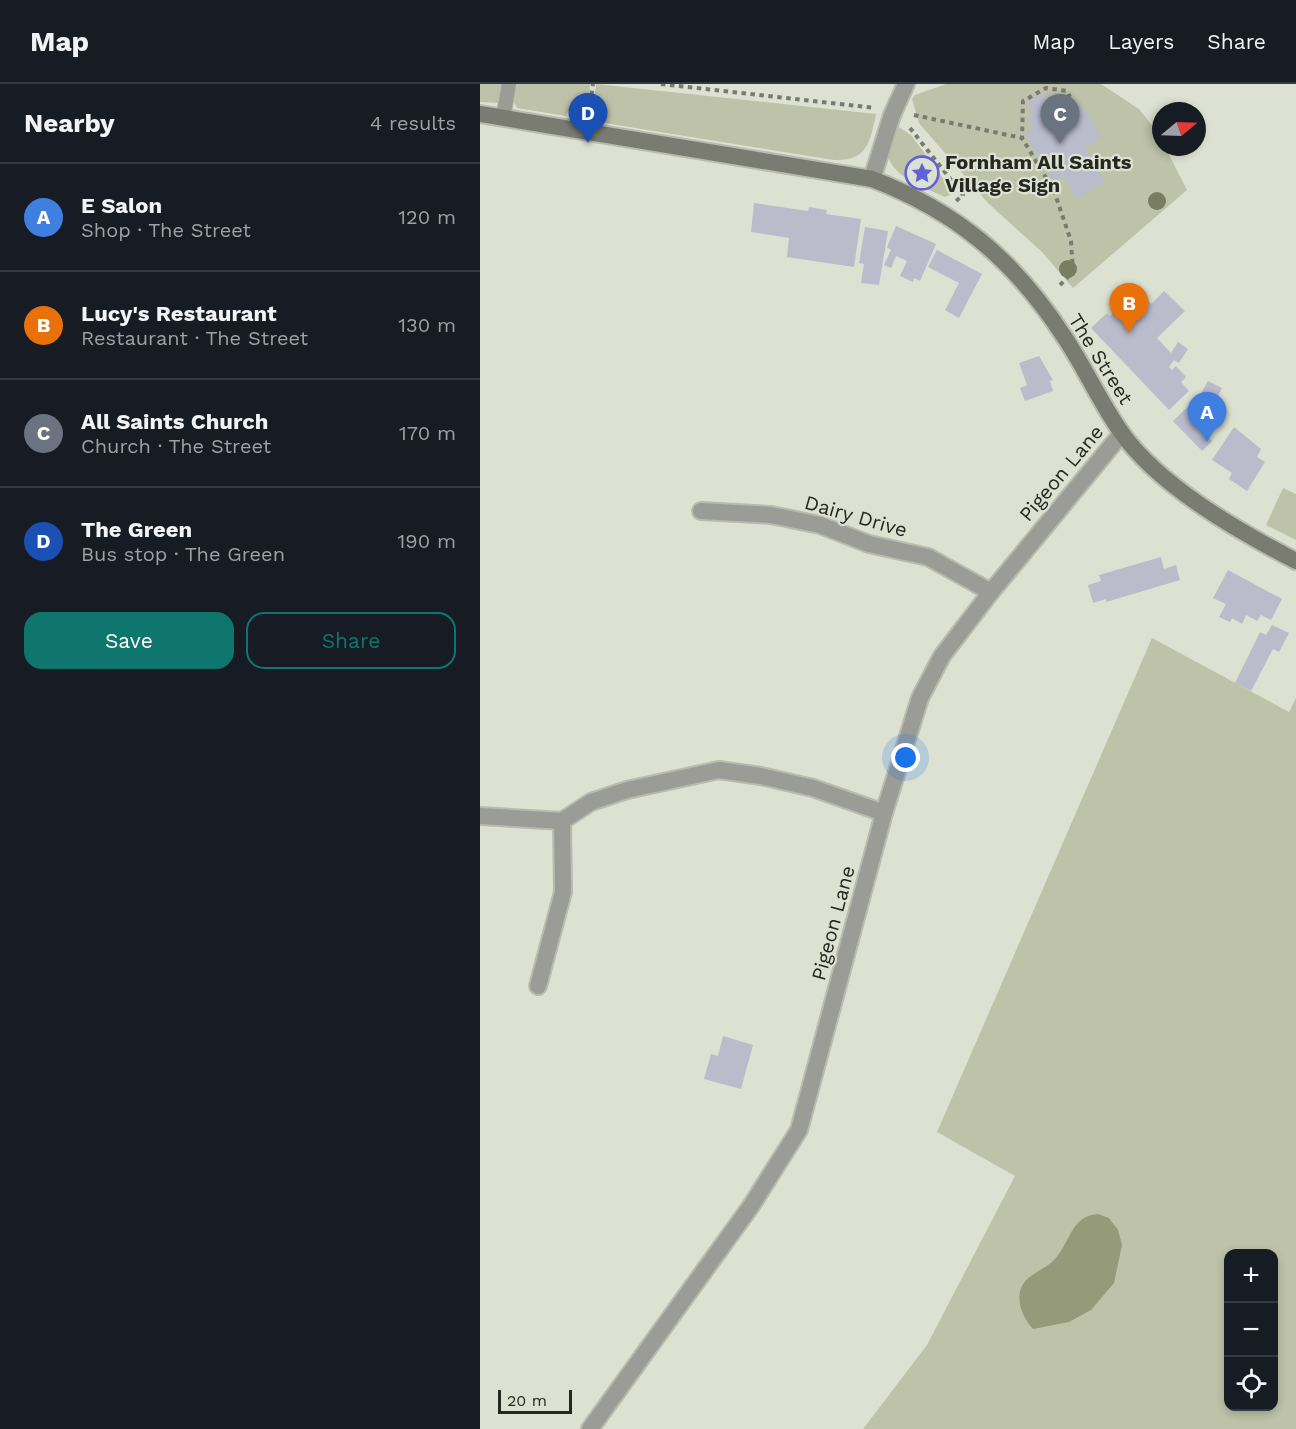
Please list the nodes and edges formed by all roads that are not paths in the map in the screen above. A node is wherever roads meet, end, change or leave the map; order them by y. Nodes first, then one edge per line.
1 (509, 84) edge
2 (906, 84) edge
3 (480, 114) edge
4 (503, 118) junction
5 (873, 179) junction
6 (1122, 433) junction
7 (701, 511) dead end
8 (1296, 561) edge
9 (991, 592) junction
10 (884, 813) junction
11 (480, 816) edge
12 (562, 821) junction
13 (538, 986) dead end
14 (590, 1429) edge

1 - 4 lane
2 - 5 street
3 - 4 main road, The Street
4 - 5 main road, The Street
5 - 6 main road, The Street
6 - 8 main road, The Street
6 - 9 street, Pigeon Lane
7 - 9 street, Dairy Drive
9 - 10 street, Pigeon Lane
10 - 12 street
10 - 14 street, Pigeon Lane
11 - 12 street
12 - 13 street

